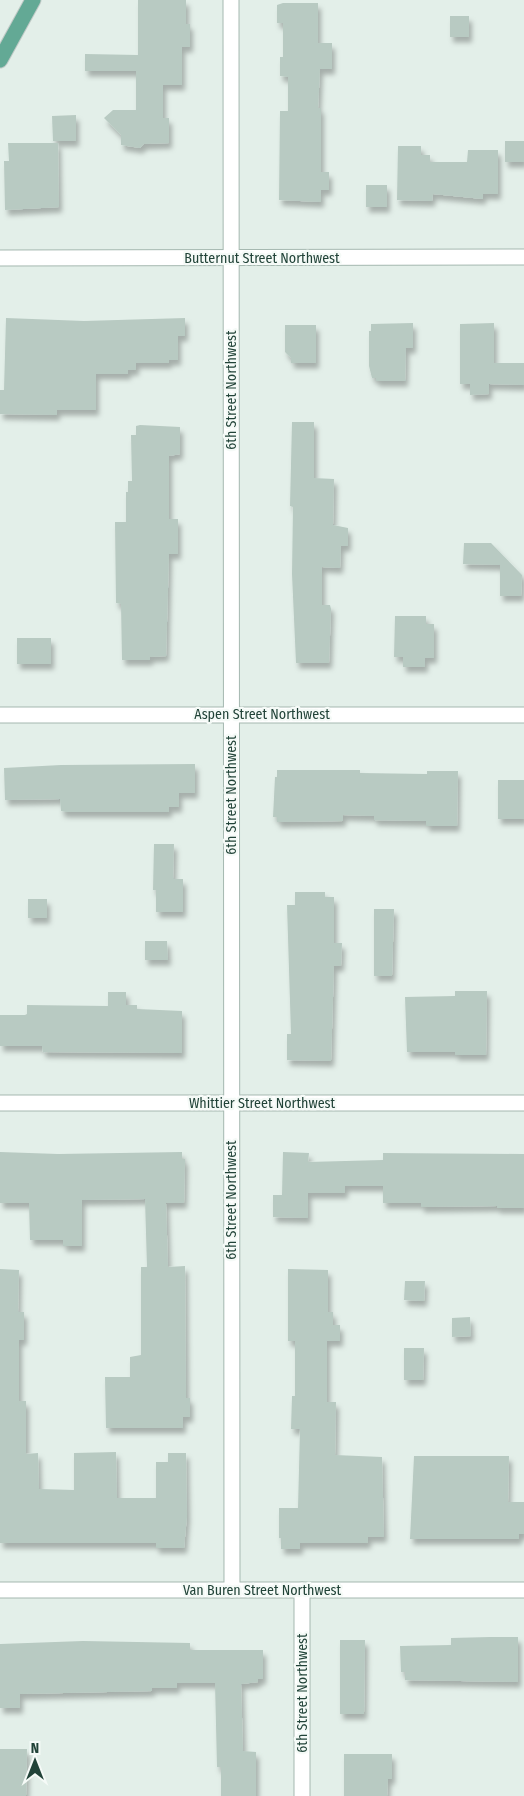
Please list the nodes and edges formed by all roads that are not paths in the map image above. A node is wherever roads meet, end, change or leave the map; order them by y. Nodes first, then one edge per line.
1 (33, 0) edge
2 (231, 0) edge
3 (0, 60) edge
4 (0, 258) edge
5 (231, 258) junction
6 (524, 258) edge
7 (231, 714) junction
8 (0, 715) edge
9 (524, 715) edge
10 (231, 1102) junction
11 (0, 1103) edge
12 (524, 1103) edge
13 (0, 1590) edge
14 (232, 1590) junction
15 (302, 1590) junction
16 (524, 1590) edge
17 (302, 1796) edge

1 - 3 main road
2 - 5 street, 6th Street Northwest
4 - 5 street, Butternut Street Northwest
5 - 6 street, Butternut Street Northwest
5 - 7 street, 6th Street Northwest
7 - 8 street, Aspen Street Northwest
7 - 9 street, Aspen Street Northwest
7 - 10 street, 6th Street Northwest
10 - 11 street, Whittier Street Northwest
10 - 12 street, Whittier Street Northwest
10 - 14 street, 6th Street Northwest
13 - 14 street, Van Buren Street Northwest
14 - 15 street, Van Buren Street Northwest
15 - 16 street, Van Buren Street Northwest
15 - 17 street, 6th Street Northwest

